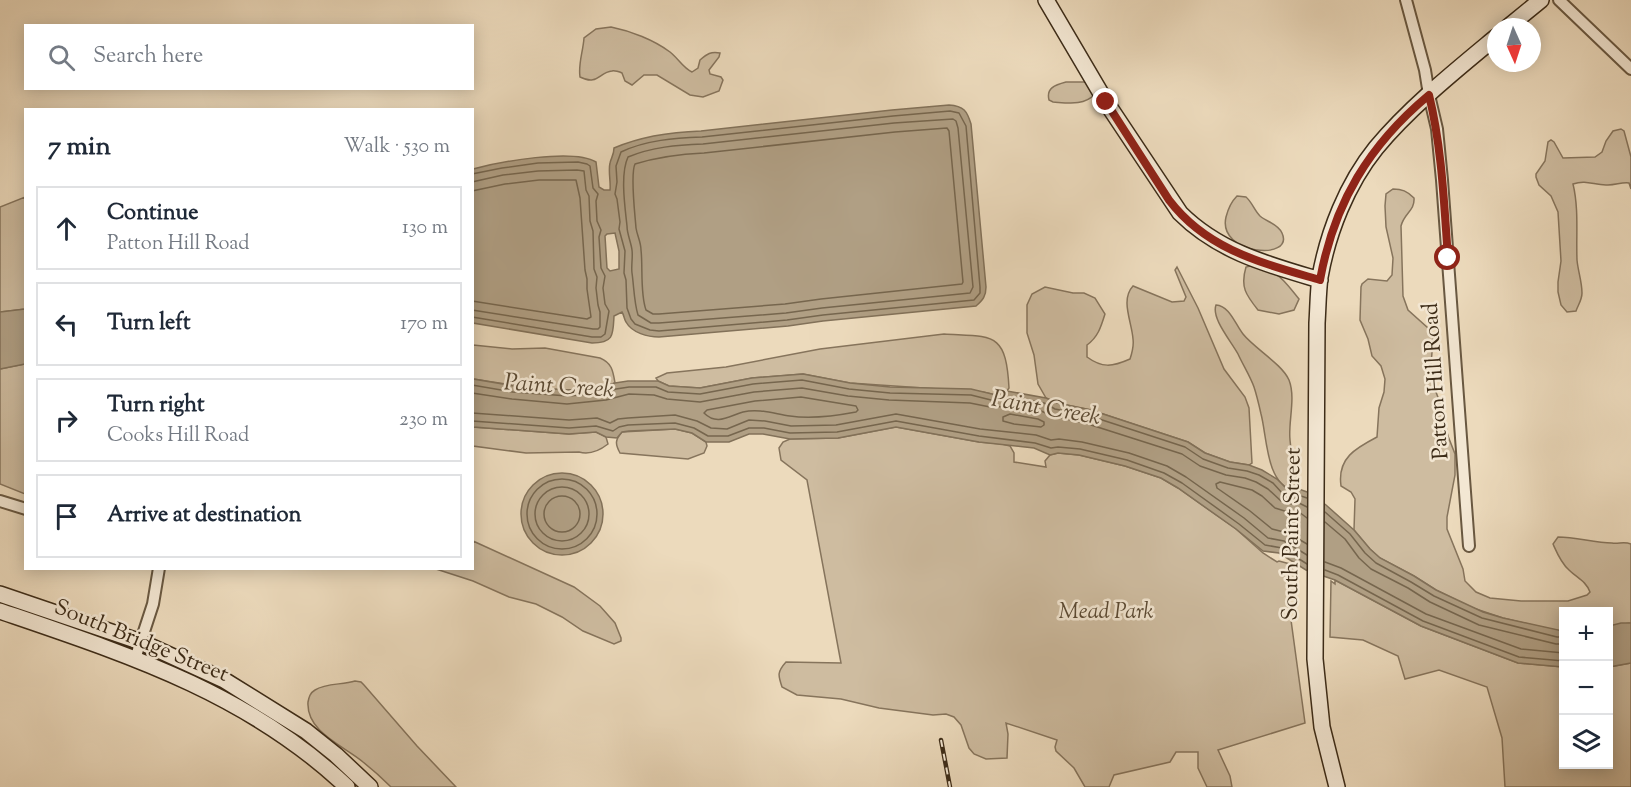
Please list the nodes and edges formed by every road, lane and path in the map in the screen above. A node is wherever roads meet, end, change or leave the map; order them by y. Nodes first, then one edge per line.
1 (1046, 0) edge
2 (1406, 0) edge
3 (1541, 0) edge
4 (1559, 0) edge
5 (1519, 18) edge
6 (1487, 45) edge
7 (1631, 69) edge
8 (1429, 95) junction
9 (1320, 280) junction
10 (0, 501) edge
11 (24, 508) edge
12 (1469, 546) dead end
13 (159, 570) edge
14 (0, 594) edge
15 (0, 611) edge
16 (141, 642) junction
17 (135, 659) junction
18 (347, 787) edge
19 (370, 787) edge
20 (1337, 787) edge

1 - 9 main road
2 - 8 street, Patton Hill Road
3 - 5 main road
4 - 7 street
6 - 8 main road, South Paint Street
8 - 9 main road, South Paint Street
8 - 12 street, Patton Hill Road
9 - 20 main road, South Paint Street
10 - 11 street
13 - 16 street
14 - 16 main road, South Bridge Street
15 - 17 main road, South Bridge Street
16 - 17 street
16 - 19 main road, South Bridge Street
17 - 18 main road, South Bridge Street

